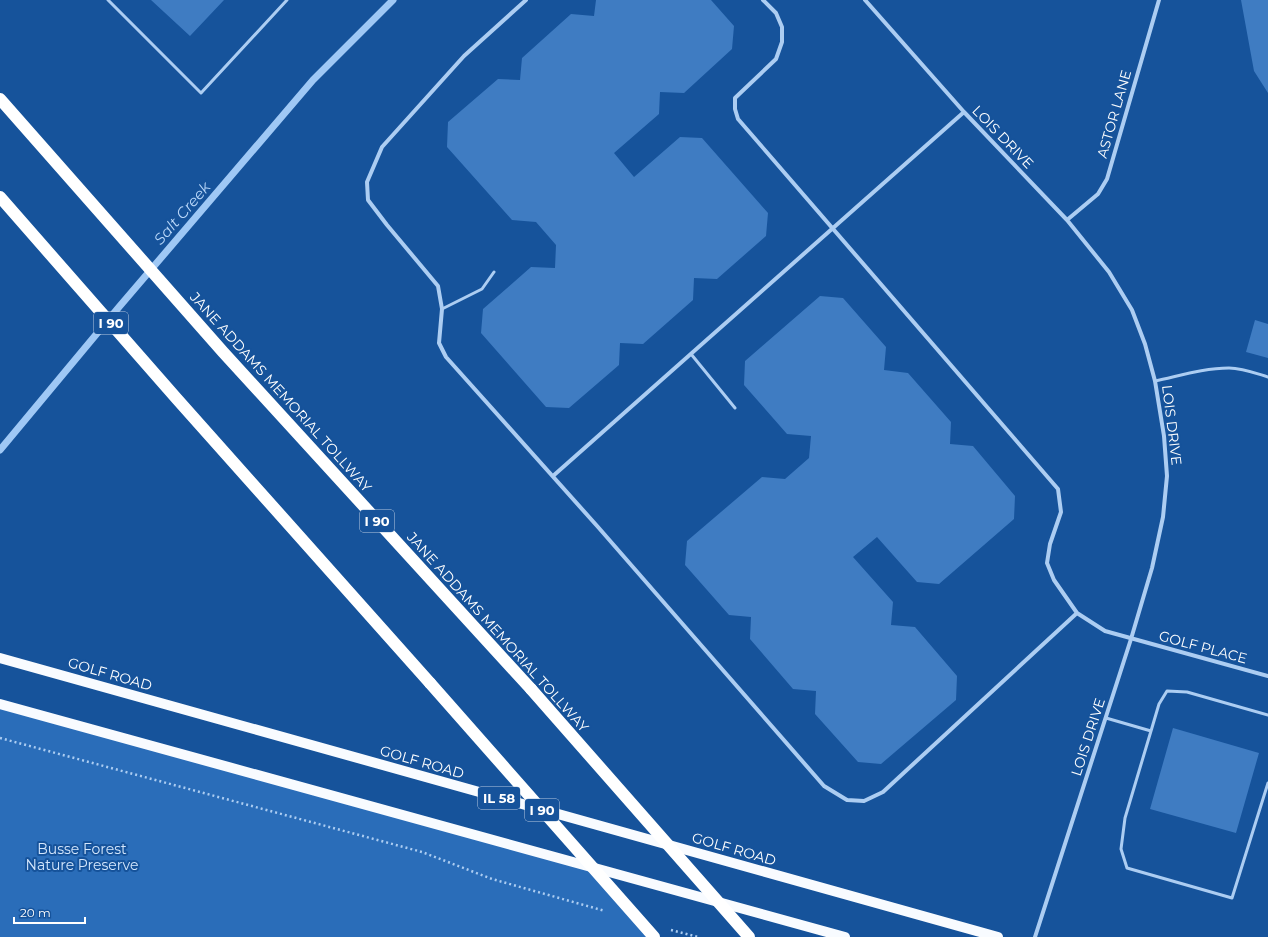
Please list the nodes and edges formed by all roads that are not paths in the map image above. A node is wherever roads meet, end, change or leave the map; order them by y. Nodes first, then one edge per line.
1 (108, 0) edge
2 (287, 0) edge
3 (526, 0) edge
4 (763, 0) edge
5 (865, 0) edge
6 (1159, 0) edge
7 (0, 99) edge
8 (964, 112) junction
9 (0, 197) edge
10 (1067, 220) junction
11 (833, 228) junction
12 (494, 272) dead end
13 (442, 309) junction
14 (691, 354) junction
15 (1268, 376) edge
16 (1155, 381) junction
17 (735, 408) dead end
18 (553, 476) junction
19 (1077, 613) junction
20 (1132, 639) junction
21 (0, 658) edge
22 (1268, 676) edge
23 (0, 704) edge
24 (1268, 715) edge
25 (1106, 718) junction
26 (1151, 731) junction
27 (1268, 783) edge
28 (654, 937) edge
29 (749, 937) edge
30 (846, 937) edge
31 (998, 937) edge
32 (1035, 937) edge

1 - 2 lane
3 - 13 street
4 - 11 street
5 - 8 street, LOIS DRIVE
6 - 10 street, ASTOR LANE
7 - 29 highway, JANE ADDAMS MEMORIAL TOLLWAY / I 90, bridge
8 - 10 street, LOIS DRIVE
8 - 11 street
9 - 28 highway, I 90, bridge
10 - 16 street, LOIS DRIVE
11 - 14 street
11 - 19 street
12 - 13 lane
13 - 18 street
14 - 17 lane
14 - 18 street
15 - 16 lane
16 - 20 street, LOIS DRIVE
18 - 19 street
19 - 20 street, GOLF PLACE
20 - 22 street, GOLF PLACE
20 - 25 street, LOIS DRIVE
21 - 31 main road, GOLF ROAD / IL 58
23 - 30 main road
24 - 26 lane
25 - 26 lane
25 - 32 street, LOIS DRIVE
26 - 27 lane

